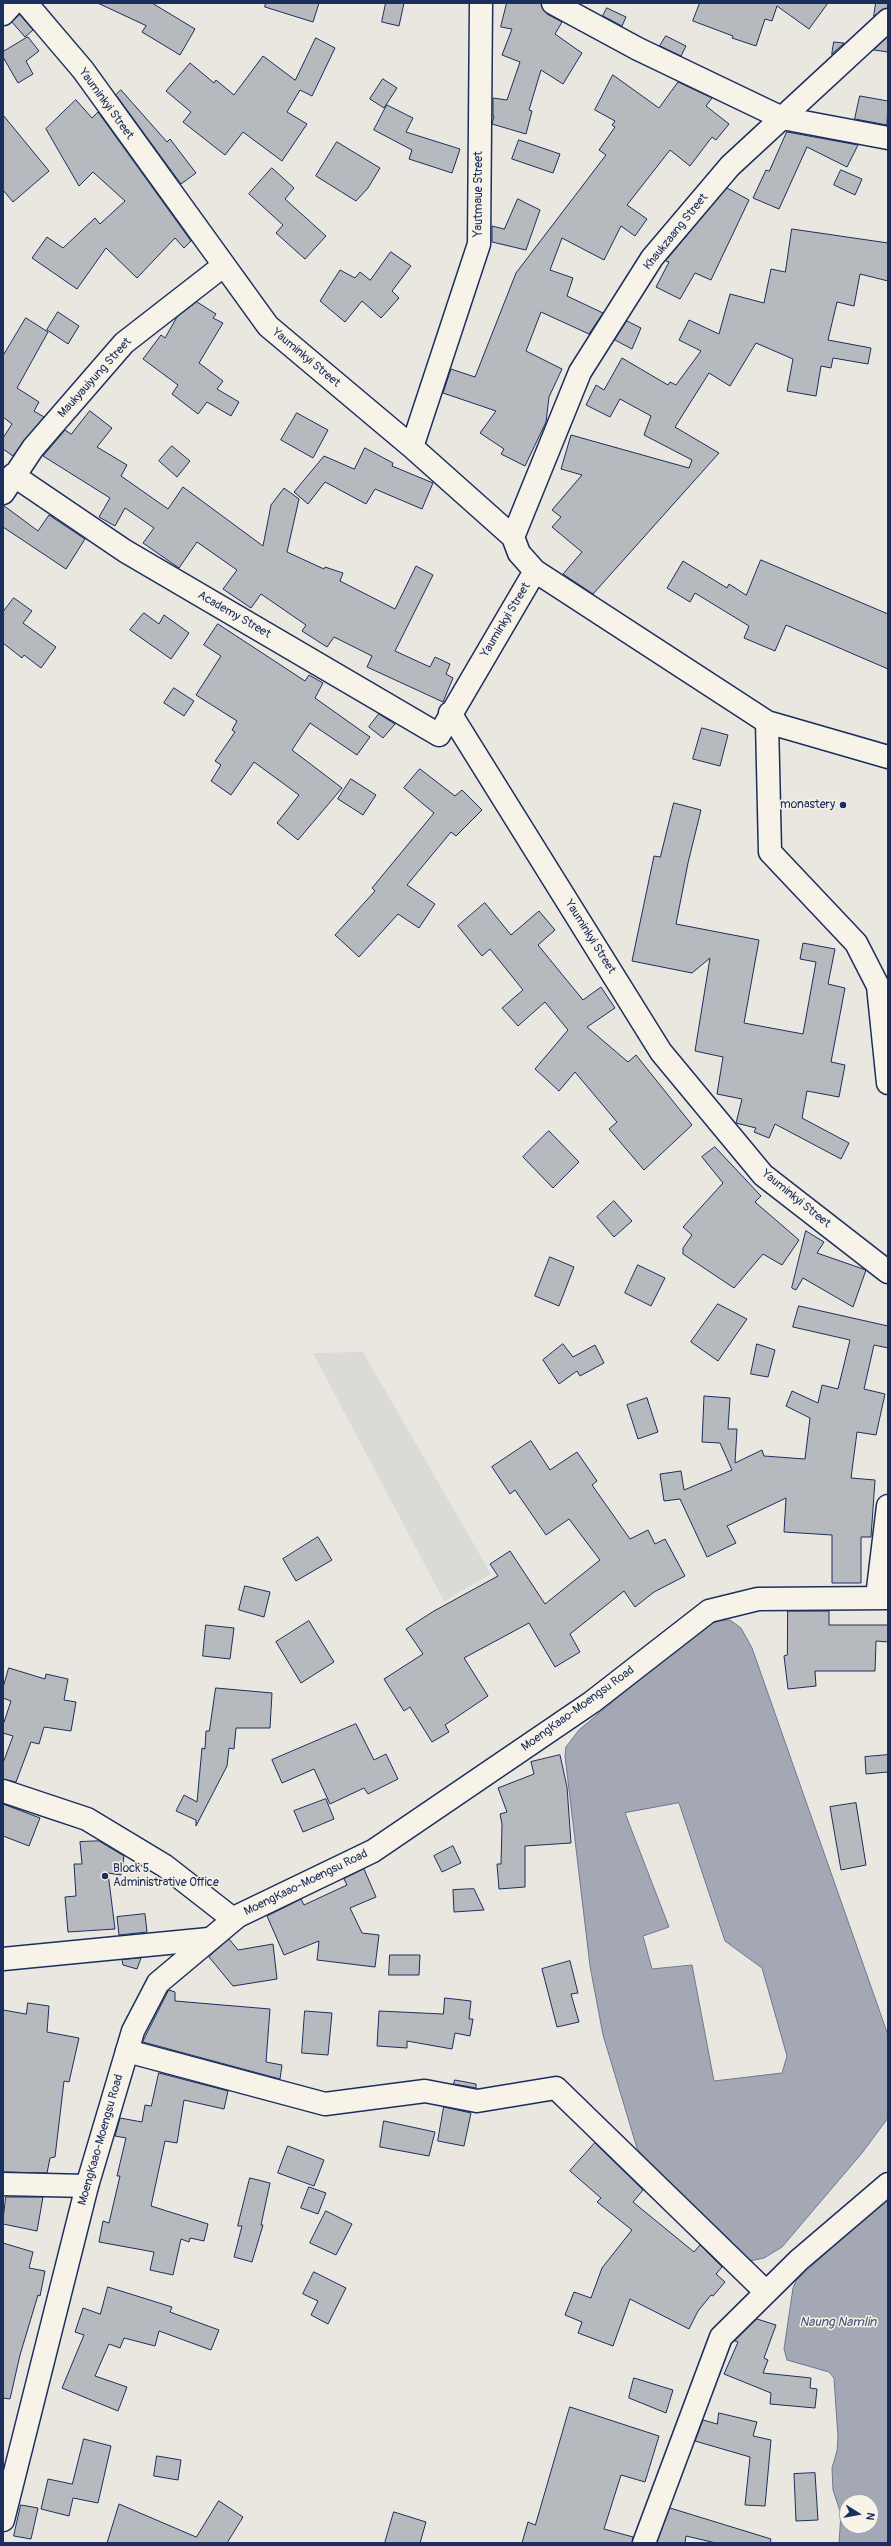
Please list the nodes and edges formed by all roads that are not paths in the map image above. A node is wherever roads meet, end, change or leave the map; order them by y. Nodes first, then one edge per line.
1 (14, 3) edge
2 (26, 3) edge
3 (481, 3) edge
4 (553, 3) edge
5 (3, 14) edge
6 (888, 20) edge
7 (782, 118) junction
8 (888, 138) edge
9 (223, 266) junction
10 (412, 447) junction
11 (8, 484) edge
12 (513, 537) junction
13 (535, 571) junction
14 (450, 713) junction
15 (767, 722) junction
16 (888, 757) edge
17 (883, 978) edge
18 (886, 1046) edge
19 (888, 1083) edge
20 (888, 1272) edge
21 (888, 1506) edge
22 (882, 1597) edge
23 (3, 1791) edge
24 (233, 1919) junction
25 (208, 1939) junction
26 (3, 1959) edge
27 (127, 2051) junction
28 (3, 2184) edge
29 (888, 2184) edge
30 (87, 2186) junction
31 (766, 2292) junction
32 (3, 2520) edge
33 (644, 2543) edge

1 - 5 street
2 - 9 street, Yauminkyi Street
3 - 10 street, Yautmaue Street
4 - 7 street
6 - 7 street, Khaukzaang Street
7 - 8 street
7 - 12 street, Khaukzaang Street
9 - 10 street, Yauminkyi Street
9 - 11 street, Maukyauiyung Street
10 - 12 street, Yauminkyi Street
11 - 14 street, Academy Street
12 - 13 street, Yauminkyi Street
13 - 14 street, Yauminkyi Street
13 - 15 street
14 - 20 street, Yauminkyi Street
15 - 16 street
15 - 17 street
17 - 18 street
18 - 19 street
21 - 22 street
22 - 24 street, MoengKaao-Moengsu Road
23 - 24 street
24 - 25 street, MoengKaao-Moengsu Road
25 - 26 street
25 - 27 street, MoengKaao-Moengsu Road
27 - 30 street, MoengKaao-Moengsu Road
27 - 31 street
28 - 30 street
29 - 31 street
30 - 32 street, MoengKaao-Moengsu Road
31 - 33 street

